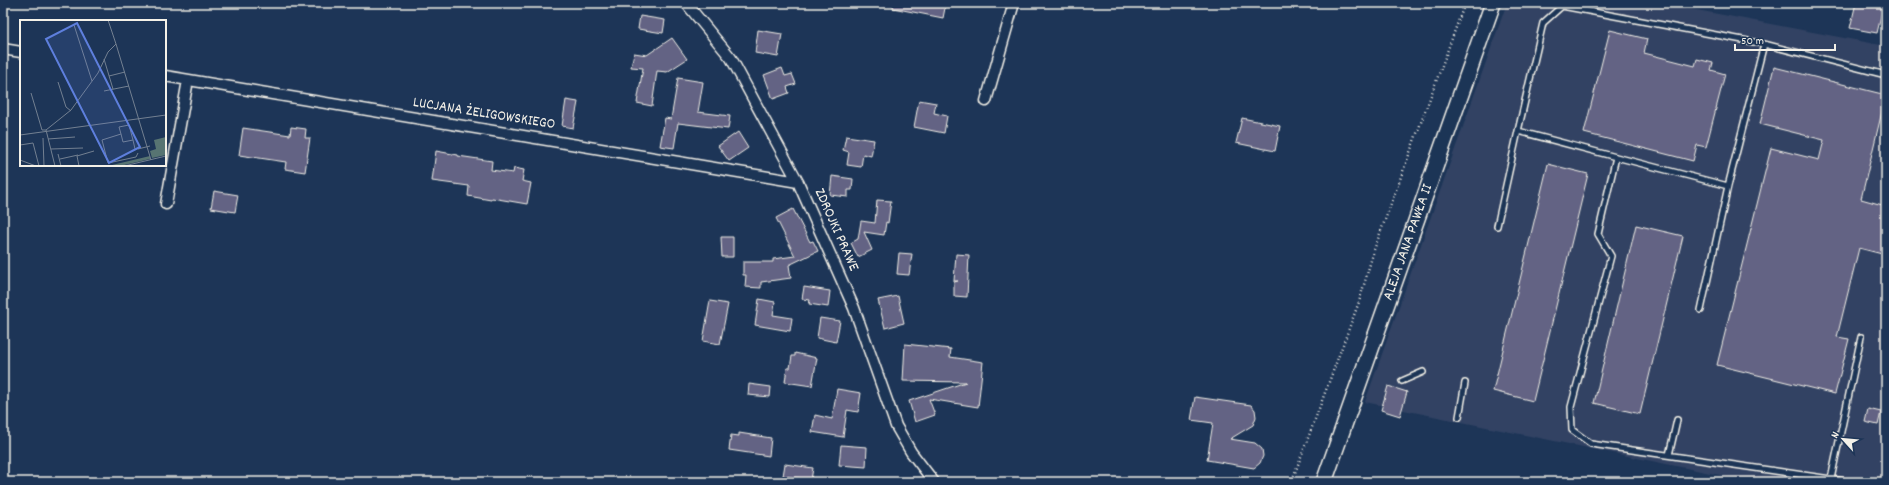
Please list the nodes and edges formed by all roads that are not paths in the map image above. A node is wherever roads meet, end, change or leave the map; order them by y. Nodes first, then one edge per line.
1 (686, 3) edge
2 (1014, 3) edge
3 (1493, 3) edge
4 (1764, 44) junction
5 (3, 49) edge
6 (20, 52) edge
7 (1886, 75) edge
8 (166, 76) edge
9 (188, 80) junction
10 (986, 101) dead end
11 (1518, 131) junction
12 (1616, 157) junction
13 (798, 182) junction
14 (1728, 186) junction
15 (166, 204) dead end
16 (1497, 226) dead end
17 (1701, 310) dead end
18 (1861, 337) dead end
19 (1423, 372) dead end
20 (1402, 381) dead end
21 (1465, 383) dead end
22 (1459, 417) dead end
23 (1677, 420) dead end
24 (1669, 455) junction
25 (1831, 479) junction
26 (934, 482) edge
27 (1324, 482) edge
28 (1851, 482) edge

1 - 13 street, ZDROJKI PRAWE
2 - 10 street
3 - 27 main road, ALEJA JANA PAWŁA II
4 - 7 lane
4 - 11 lane
4 - 14 lane
5 - 6 street
8 - 9 street, LUCJANA ŻELIGOWSKIEGO
9 - 13 street, LUCJANA ŻELIGOWSKIEGO
9 - 15 street
11 - 12 lane
11 - 16 lane
12 - 14 lane
12 - 24 lane
13 - 26 street, ZDROJKI PRAWE
14 - 17 lane
18 - 25 lane
19 - 20 lane
21 - 22 lane
23 - 24 lane
24 - 25 lane
25 - 28 lane

